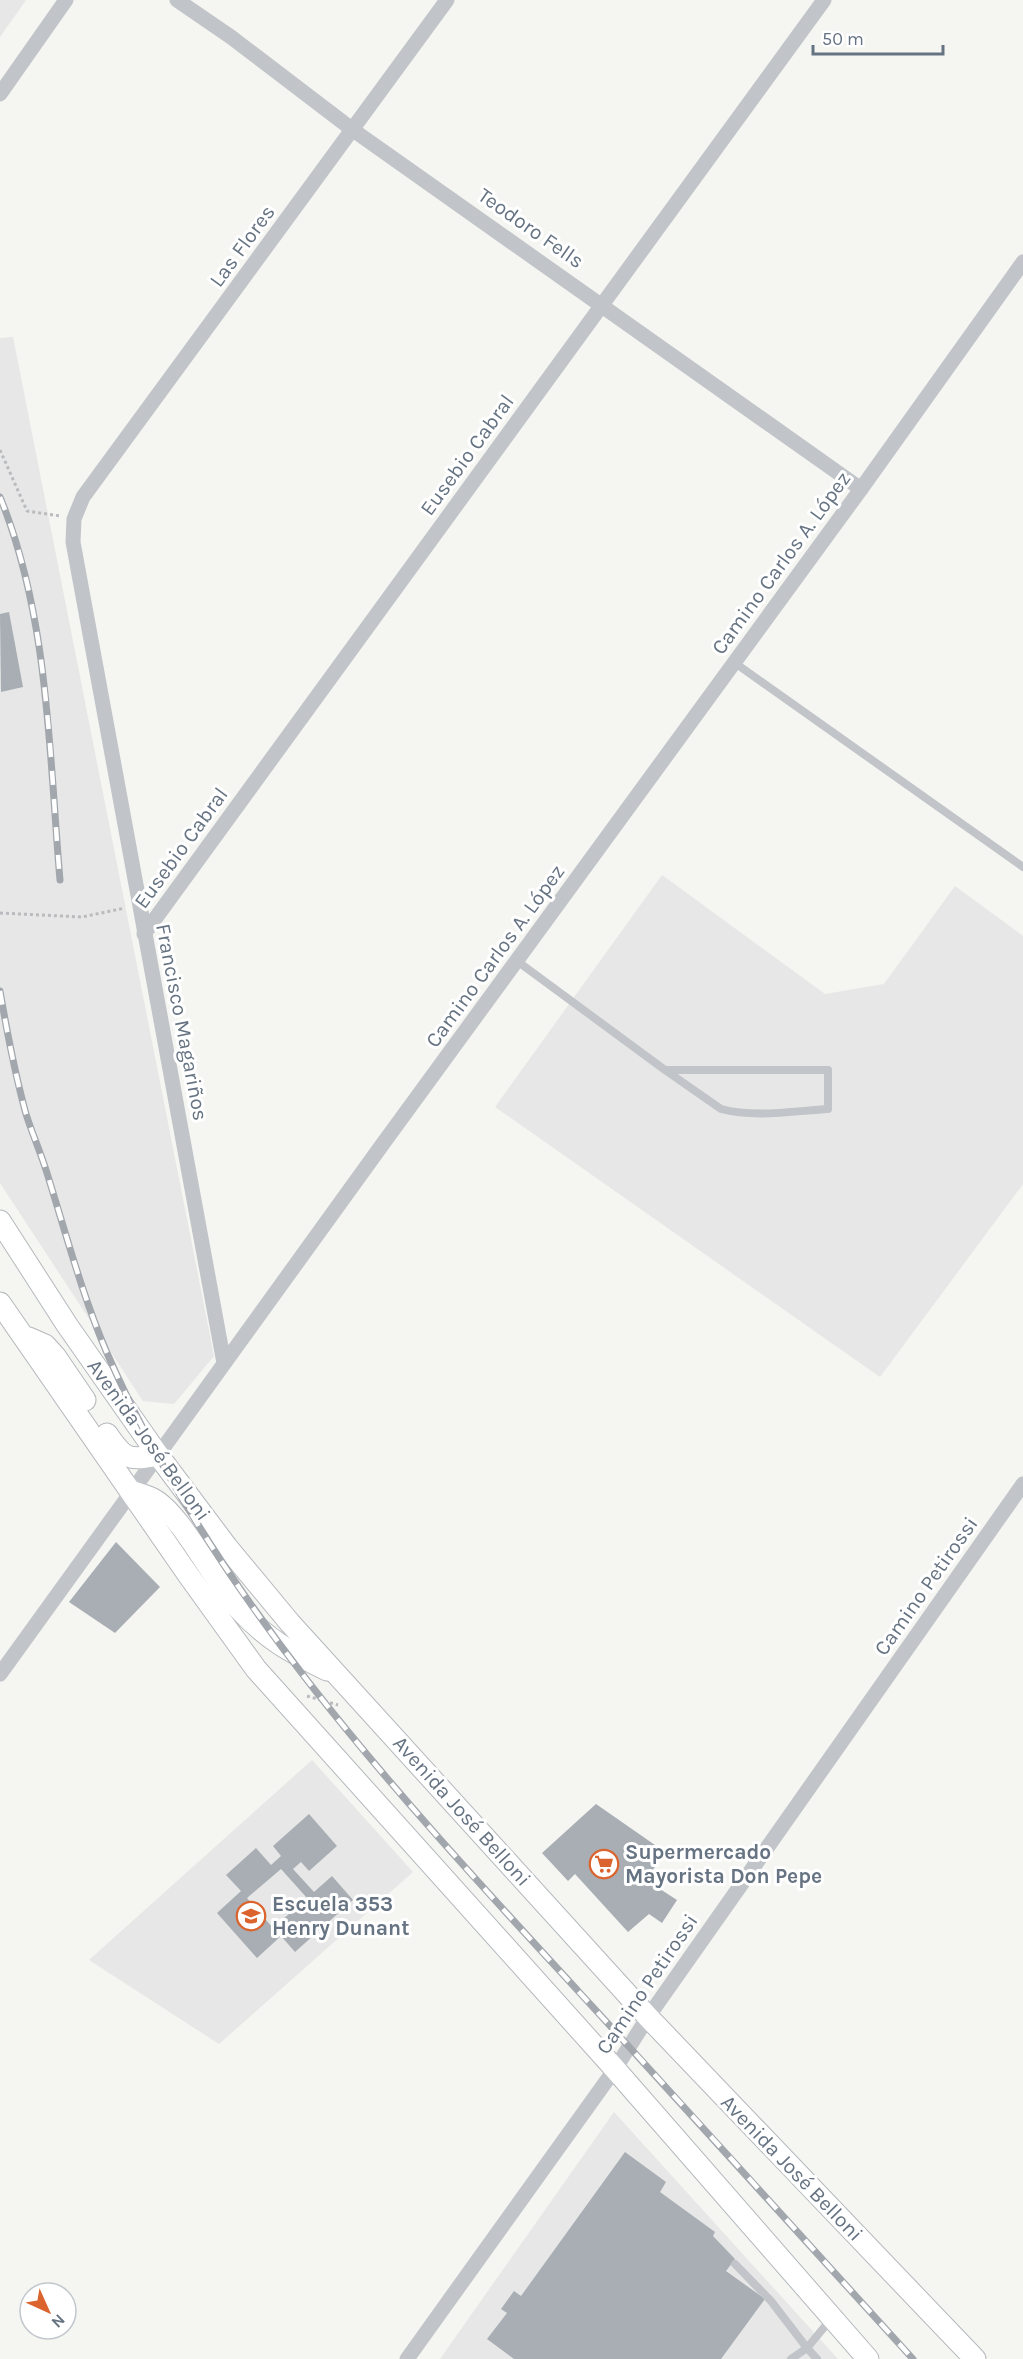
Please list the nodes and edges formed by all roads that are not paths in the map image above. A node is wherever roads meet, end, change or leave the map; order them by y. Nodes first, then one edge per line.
1 (66, 0) edge
2 (177, 0) edge
3 (447, 0) edge
4 (824, 0) edge
5 (0, 94) edge
6 (353, 129) junction
7 (1023, 262) edge
8 (603, 304) junction
9 (861, 489) junction
10 (74, 519) joint
11 (735, 663) junction
12 (1023, 867) edge
13 (144, 934) junction
14 (517, 961) junction
15 (665, 1070) junction
16 (0, 1221) edge
17 (0, 1304) edge
18 (21, 1333) junction
19 (224, 1363) junction
20 (158, 1455) junction
21 (1023, 1484) edge
22 (131, 1491) junction
23 (0, 1674) edge
24 (339, 1676) junction
25 (648, 2017) junction
26 (615, 2069) junction
27 (735, 2264) dead end
28 (832, 2318) junction
29 (807, 2348) junction
30 (407, 2359) edge
31 (791, 2359) edge
32 (817, 2359) edge
33 (868, 2359) edge
34 (975, 2359) edge

1 - 5 street
2 - 6 street, Teodoro Fells
3 - 6 street, Las Flores
4 - 8 street, Eusebio Cabral
6 - 8 street, Teodoro Fells
6 - 10 street, Las Flores
7 - 9 street, Camino Carlos A. López
8 - 9 street, Teodoro Fells
8 - 13 street, Eusebio Cabral
9 - 11 street, Camino Carlos A. López
10 - 13 street, Francisco Magariños
11 - 12 lane
11 - 14 street, Camino Carlos A. López
13 - 19 street, Francisco Magariños
14 - 15 lane
14 - 19 street, Camino Carlos A. López
15 - 15 lane
16 - 20 main road, Avenida José Belloni
17 - 18 main road, Avenida José Belloni
18 - 20 main road
18 - 22 main road, Avenida José Belloni
19 - 20 street, Camino Carlos A. López
20 - 22 street, Camino Carlos A. López
20 - 24 main road, Avenida José Belloni
21 - 25 street, Camino Petirossi
22 - 23 street, Camino Carlos A. López
22 - 24 main road
22 - 26 main road, Avenida José Belloni
24 - 25 main road, Avenida José Belloni
25 - 26 street, Camino Petirossi
25 - 34 main road, Avenida José Belloni
26 - 28 main road, Avenida José Belloni
26 - 30 street, Camino Petirossi
27 - 29 lane
28 - 29 lane
28 - 33 main road, Avenida José Belloni
29 - 31 lane
29 - 32 lane

